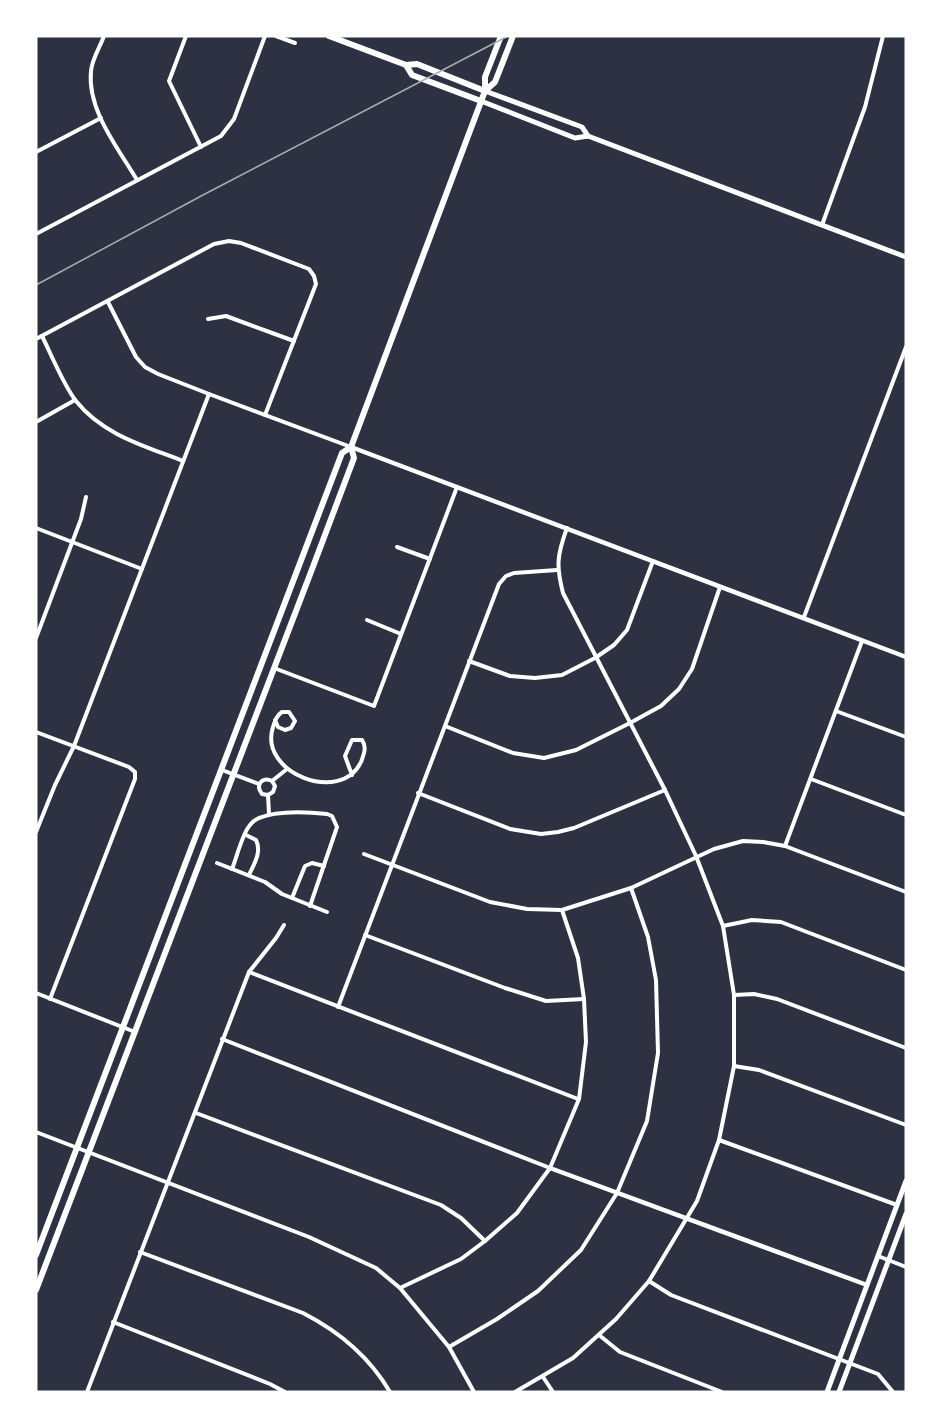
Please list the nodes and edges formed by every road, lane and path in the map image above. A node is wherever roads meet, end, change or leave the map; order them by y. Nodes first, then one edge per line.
1 (104, 36) edge
2 (186, 36) edge
3 (265, 36) edge
4 (276, 36) edge
5 (329, 36) edge
6 (501, 36) edge
7 (513, 36) edge
8 (883, 36) edge
9 (295, 44) dead end
10 (406, 65) junction
11 (485, 91) junction
12 (481, 101) junction
13 (101, 118) junction
14 (588, 136) junction
15 (201, 147) junction
16 (36, 152) edge
17 (137, 180) junction
18 (822, 225) junction
19 (36, 234) edge
20 (906, 257) edge
21 (108, 302) junction
22 (208, 319) dead end
23 (42, 336) junction
24 (36, 339) edge
25 (294, 341) junction
26 (906, 347) edge
27 (209, 394) junction
28 (75, 400) junction
29 (265, 416) junction
30 (36, 422) edge
31 (351, 447) junction
32 (183, 461) junction
33 (457, 487) junction
34 (86, 497) dead end
35 (36, 528) edge
36 (567, 528) junction
37 (72, 542) junction
38 (397, 547) dead end
39 (430, 559) junction
40 (652, 561) junction
41 (142, 568) junction
42 (557, 570) junction
43 (720, 587) junction
44 (804, 618) junction
45 (367, 620) dead end
46 (401, 634) junction
47 (36, 638) edge
48 (862, 640) junction
49 (906, 657) edge
50 (595, 658) junction
51 (470, 661) junction
52 (274, 668) junction
53 (836, 711) junction
54 (275, 720) junction
55 (630, 723) junction
56 (445, 726) junction
57 (36, 732) edge
58 (906, 737) edge
59 (74, 746) junction
60 (288, 769) junction
61 (222, 770) junction
62 (232, 774) junction
63 (352, 774) junction
64 (810, 779) junction
65 (272, 781) junction
66 (259, 784) junction
67 (665, 790) junction
68 (418, 793) junction
69 (268, 795) junction
70 (269, 814) junction
71 (906, 815) edge
72 (36, 832) edge
73 (246, 835) junction
74 (785, 846) junction
75 (364, 854) dead end
76 (696, 856) junction
77 (217, 863) dead end
78 (391, 864) junction
79 (324, 866) junction
80 (232, 869) junction
81 (249, 875) junction
82 (631, 888) junction
83 (906, 892) edge
84 (292, 898) junction
85 (310, 906) junction
86 (562, 910) junction
87 (327, 912) dead end
88 (284, 925) dead end
89 (723, 926) junction
90 (365, 936) junction
91 (906, 970) edge
92 (249, 972) junction
93 (36, 993) edge
94 (734, 995) junction
95 (50, 999) junction
96 (584, 999) junction
97 (338, 1007) junction
98 (123, 1028) junction
99 (135, 1032) junction
100 (222, 1039) junction
101 (906, 1048) edge
102 (734, 1066) junction
103 (579, 1099) junction
104 (196, 1113) junction
105 (906, 1125) edge
106 (36, 1132) edge
107 (719, 1140) junction
108 (77, 1147) junction
109 (89, 1152) junction
110 (550, 1168) junction
111 (906, 1181) edge
112 (167, 1183) junction
113 (617, 1193) junction
114 (897, 1205) junction
115 (906, 1214) edge
116 (686, 1220) junction
117 (485, 1241) junction
118 (140, 1252) junction
119 (36, 1256) edge
120 (878, 1256) junction
121 (889, 1260) junction
122 (906, 1267) edge
123 (649, 1281) junction
124 (867, 1285) junction
125 (400, 1288) junction
126 (878, 1289) junction
127 (36, 1290) edge
128 (113, 1322) junction
129 (599, 1335) junction
130 (450, 1347) junction
131 (840, 1359) junction
132 (850, 1362) junction
133 (543, 1377) junction
134 (87, 1392) edge
135 (285, 1392) edge
136 (390, 1392) edge
137 (474, 1392) edge
138 (515, 1392) edge
139 (553, 1392) edge
140 (722, 1392) edge
141 (827, 1392) edge
142 (839, 1392) edge
143 (893, 1392) edge

1 - 13 street
2 - 15 street
3 - 15 street
4 - 9 street
5 - 10 main road
6 - 11 main road
7 - 11 main road
8 - 18 street
10 - 11 main road
10 - 12 main road
11 - 12 main road
11 - 14 main road
12 - 14 main road
12 - 31 main road
13 - 16 street
13 - 17 street
14 - 18 main road
15 - 17 street
17 - 19 street
18 - 20 main road
21 - 23 street
21 - 25 street
21 - 27 street
22 - 25 street
23 - 24 street
23 - 28 street
25 - 29 street
26 - 44 street
27 - 29 street
27 - 32 street
28 - 30 street
28 - 32 street
29 - 31 street
31 - 33 street
31 - 52 main road
31 - 61 main road
32 - 41 street
33 - 36 street
33 - 39 street
34 - 37 street
35 - 37 street
36 - 40 street
36 - 42 street
37 - 41 street
37 - 47 street
38 - 39 street
39 - 46 street
40 - 43 street
40 - 50 street
41 - 59 street
42 - 50 street
42 - 51 street
43 - 44 street
43 - 55 street
44 - 48 street
45 - 46 street
46 - 52 street
48 - 49 street
48 - 53 street
50 - 51 street
50 - 55 street
51 - 56 street
52 - 62 main road
53 - 58 street
53 - 64 street
54 - 54 street
54 - 60 street
55 - 56 street
55 - 67 street
56 - 68 street
57 - 59 street
59 - 72 street
59 - 95 street
60 - 63 street
60 - 65 street
61 - 62 street
61 - 98 main road
62 - 66 street
62 - 99 main road
63 - 63 street
64 - 71 street
64 - 74 street
65 - 66 street
65 - 69 street
66 - 69 street
67 - 68 street
67 - 76 street
68 - 78 street
69 - 70 street
70 - 73 street
70 - 79 street
73 - 80 street
73 - 81 street
74 - 76 street
74 - 83 street
75 - 78 street
76 - 82 street
76 - 89 street
77 - 80 street
78 - 86 street
78 - 90 street
79 - 84 street
79 - 85 street
80 - 81 street
81 - 84 street
82 - 86 street
82 - 113 street
84 - 85 street
85 - 87 street
86 - 96 street
88 - 92 street
89 - 91 street
89 - 94 street
90 - 96 street
90 - 97 street
92 - 97 street
92 - 100 street
93 - 95 street
94 - 101 street
94 - 102 street
95 - 98 street
96 - 103 street
97 - 103 street
98 - 99 street
98 - 108 main road
99 - 109 main road
100 - 104 street
100 - 110 street
102 - 105 street
102 - 107 street
103 - 110 street
104 - 112 street
104 - 117 street
106 - 108 street
107 - 114 street
107 - 116 street
108 - 109 street
108 - 119 main road
109 - 112 street
109 - 127 main road
110 - 113 street
110 - 117 street
111 - 114 main road
112 - 118 street
112 - 125 street
113 - 116 street
113 - 130 street
114 - 120 main road
115 - 121 main road
116 - 123 street
116 - 124 street
117 - 125 street
118 - 128 street
118 - 136 street
120 - 121 street
120 - 124 main road
121 - 122 street
121 - 126 main road
123 - 129 street
123 - 131 street
124 - 126 street
124 - 131 main road
125 - 130 street
126 - 132 main road
128 - 134 street
128 - 135 street
129 - 133 street
129 - 140 street
130 - 137 street
131 - 132 street
131 - 141 main road
132 - 142 main road
132 - 143 street
133 - 138 street
133 - 139 street

